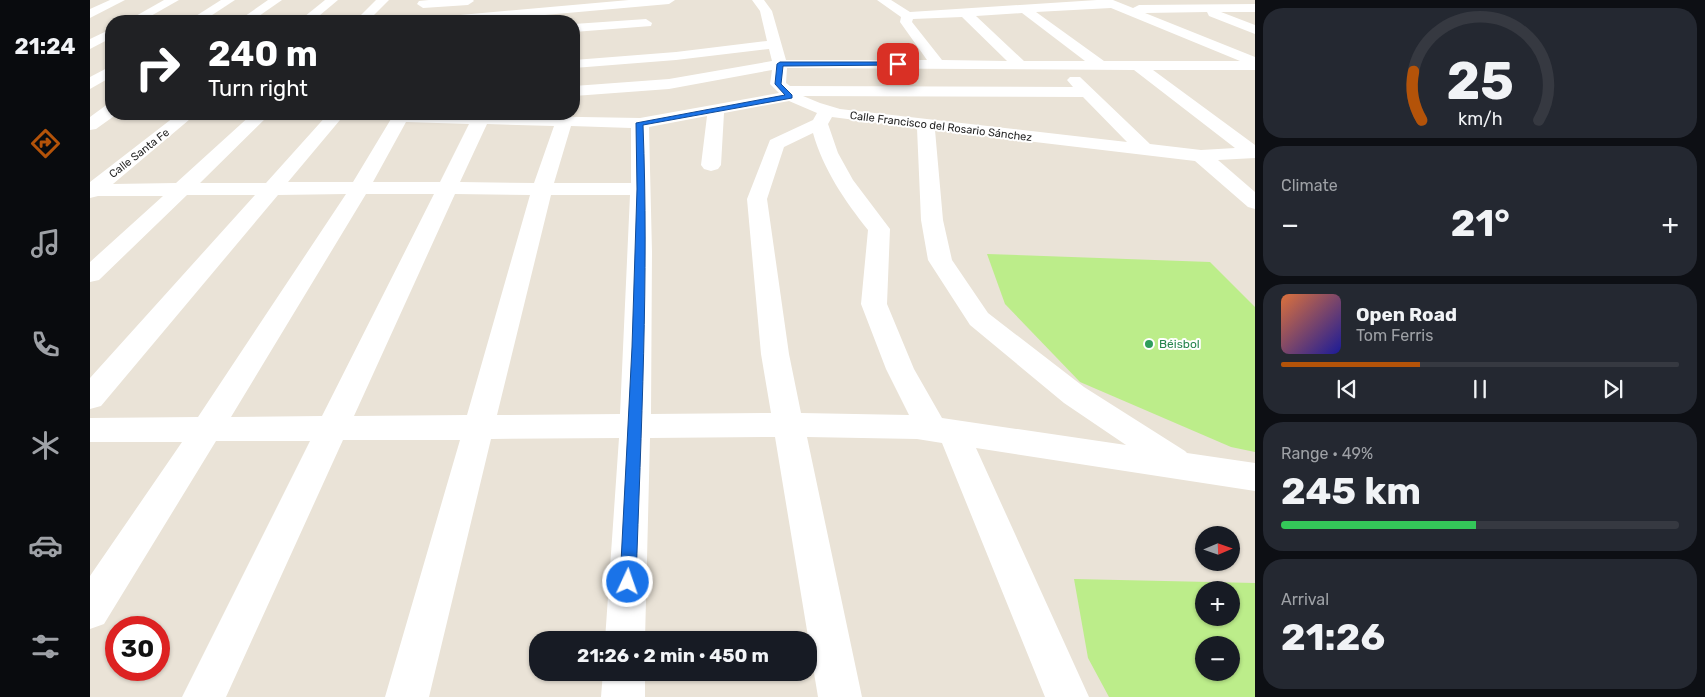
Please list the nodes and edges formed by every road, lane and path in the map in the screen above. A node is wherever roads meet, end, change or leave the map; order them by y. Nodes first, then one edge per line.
1 (119, 0) edge
2 (173, 0) edge
3 (229, 0) edge
4 (276, 0) edge
5 (332, 0) edge
6 (383, 0) edge
7 (480, 0) edge
8 (669, 0) edge
9 (758, 0) edge
10 (883, 0) edge
11 (1237, 0) edge
12 (424, 2) edge
13 (647, 2) junction
14 (1112, 4) edge
15 (1254, 8) edge
16 (1024, 9) junction
17 (1202, 9) junction
18 (966, 13) junction
19 (107, 15) edge
20 (145, 15) edge
21 (204, 15) edge
22 (253, 15) edge
23 (313, 15) edge
24 (367, 15) edge
25 (415, 15) dead end
26 (504, 15) edge
27 (908, 16) junction
28 (101, 23) edge
29 (595, 26) junction
30 (580, 27) edge
31 (1255, 30) edge
32 (646, 32) junction
33 (775, 44) junction
34 (90, 45) edge
35 (699, 54) junction
36 (647, 59) junction
37 (630, 60) junction
38 (580, 64) edge
39 (780, 64) junction
40 (937, 64) junction
41 (1019, 64) junction
42 (1060, 64) junction
43 (1099, 64) junction
44 (1137, 65) junction
45 (1253, 67) edge
46 (738, 72) junction
47 (105, 75) edge
48 (90, 84) edge
49 (784, 90) junction
50 (580, 91) edge
51 (1088, 92) junction
52 (90, 104) edge
53 (105, 104) edge
54 (716, 109) junction
55 (105, 114) edge
56 (823, 118) junction
57 (180, 120) edge
58 (256, 120) edge
59 (332, 120) edge
60 (398, 120) edge
61 (480, 120) joint
62 (564, 121) junction
63 (640, 123) junction
64 (90, 124) edge
65 (926, 125) junction
66 (1144, 149) junction
67 (1253, 152) edge
68 (1200, 156) junction
69 (711, 165) dead end
70 (360, 188) junction
71 (447, 189) junction
72 (542, 189) junction
73 (641, 189) junction
74 (180, 190) junction
75 (270, 190) junction
76 (91, 191) edge
77 (1255, 203) edge
78 (90, 274) edge
79 (90, 398) edge
80 (789, 425) junction
81 (635, 426) junction
82 (479, 427) junction
83 (332, 428) junction
84 (207, 429) junction
85 (90, 430) edge
86 (942, 430) junction
87 (1183, 466) junction
88 (1255, 478) edge
89 (90, 610) edge
90 (625, 631) edge
91 (624, 681) edge
92 (204, 697) edge
93 (407, 697) edge
94 (623, 697) edge
95 (840, 697) edge
96 (1068, 697) edge

1 - 19 street
2 - 20 street
3 - 21 street
4 - 22 street
5 - 23 street
6 - 24 street
7 - 12 street
8 - 13 street
9 - 33 street
10 - 27 street
11 - 15 street
12 - 25 street
13 - 26 street
13 - 32 street
14 - 16 street
14 - 17 street
14 - 45 street
15 - 17 street
16 - 18 street
16 - 43 street
17 - 31 street
18 - 27 street
18 - 41 street
27 - 40 street
28 - 34 street
29 - 30 street
29 - 32 street
29 - 37 street
32 - 36 street
33 - 35 street
33 - 39 street
35 - 36 street
35 - 46 street
36 - 37 street
37 - 38 street
39 - 40 street
39 - 46 street
39 - 49 street
40 - 41 street
41 - 42 street
42 - 43 street
42 - 51 street
43 - 44 street
44 - 45 street
44 - 67 street
46 - 49 street
46 - 50 street
47 - 48 street
49 - 51 street
49 - 54 street
49 - 56 street, Calle Francisco del Rosario Sánchez
51 - 66 street
52 - 53 street
54 - 63 street
54 - 69 street
55 - 64 street
56 - 65 street, Calle Francisco del Rosario Sánchez
56 - 80 street
56 - 86 street
57 - 76 street, Calle Santa Fe
58 - 74 street
59 - 75 street
60 - 70 street
61 - 62 street
61 - 71 street
62 - 63 street
62 - 72 street
63 - 73 street
65 - 66 street, Calle Francisco del Rosario Sánchez
65 - 87 street
66 - 68 street, Calle Francisco del Rosario Sánchez
67 - 68 street, Calle Francisco del Rosario Sánchez
68 - 77 street
70 - 71 street
70 - 75 street
70 - 84 street
71 - 72 street
71 - 83 street
72 - 73 street
72 - 82 street
73 - 81 street
74 - 75 street
74 - 76 street
74 - 78 street
75 - 79 street
80 - 81 street
80 - 86 street
80 - 95 street
81 - 82 street
81 - 90 street
82 - 83 street
82 - 93 street
83 - 84 street
83 - 92 street
84 - 85 street
84 - 89 street
86 - 87 street
86 - 96 street
87 - 88 street
91 - 94 street

